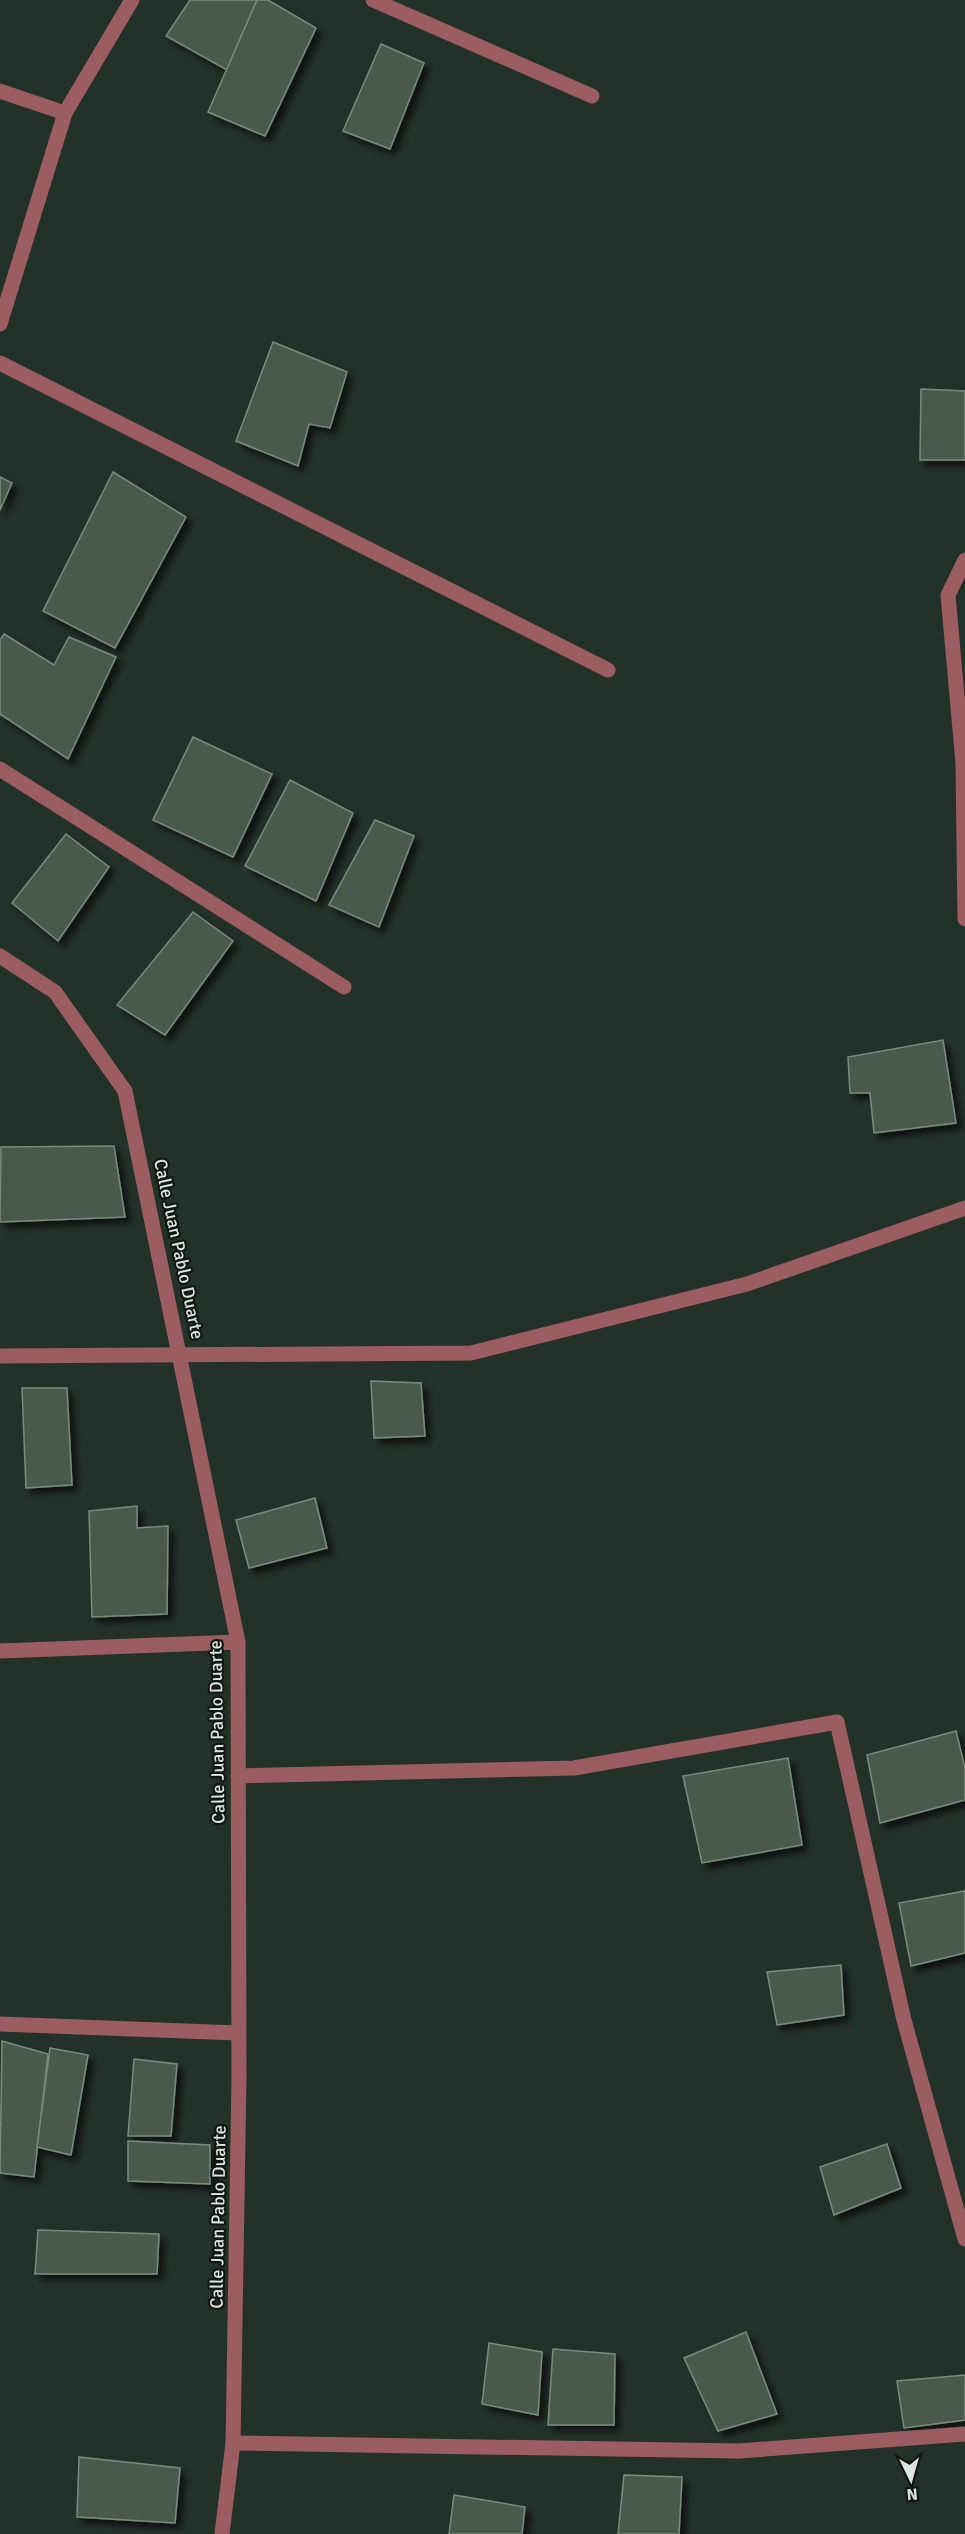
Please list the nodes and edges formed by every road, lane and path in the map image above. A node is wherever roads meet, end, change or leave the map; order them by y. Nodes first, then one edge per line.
1 (132, 0) edge
2 (373, 0) edge
3 (0, 91) edge
4 (592, 96) dead end
5 (65, 113) junction
6 (0, 324) edge
7 (0, 363) edge
8 (965, 560) edge
9 (608, 670) dead end
10 (0, 769) edge
11 (964, 790) edge
12 (965, 918) edge
13 (0, 956) edge
14 (344, 987) dead end
15 (965, 1208) edge
16 (180, 1354) junction
17 (0, 1356) edge
18 (238, 1642) junction
19 (0, 1652) edge
20 (238, 1776) junction
21 (0, 2024) edge
22 (238, 2033) junction
23 (965, 2239) edge
24 (965, 2434) edge
25 (233, 2443) junction
26 (222, 2534) edge

1 - 5 street
2 - 4 street
3 - 5 street
5 - 6 street
7 - 9 street
8 - 11 street
10 - 14 street
11 - 12 street
13 - 16 street, Calle Juan Pablo Duarte
15 - 16 street
16 - 17 street
16 - 18 street, Calle Juan Pablo Duarte
18 - 19 street
18 - 20 street, Calle Juan Pablo Duarte
20 - 22 street, Calle Juan Pablo Duarte
20 - 23 street
21 - 22 street
22 - 25 street, Calle Juan Pablo Duarte
24 - 25 street
25 - 26 street, Calle Juan Pablo Duarte

